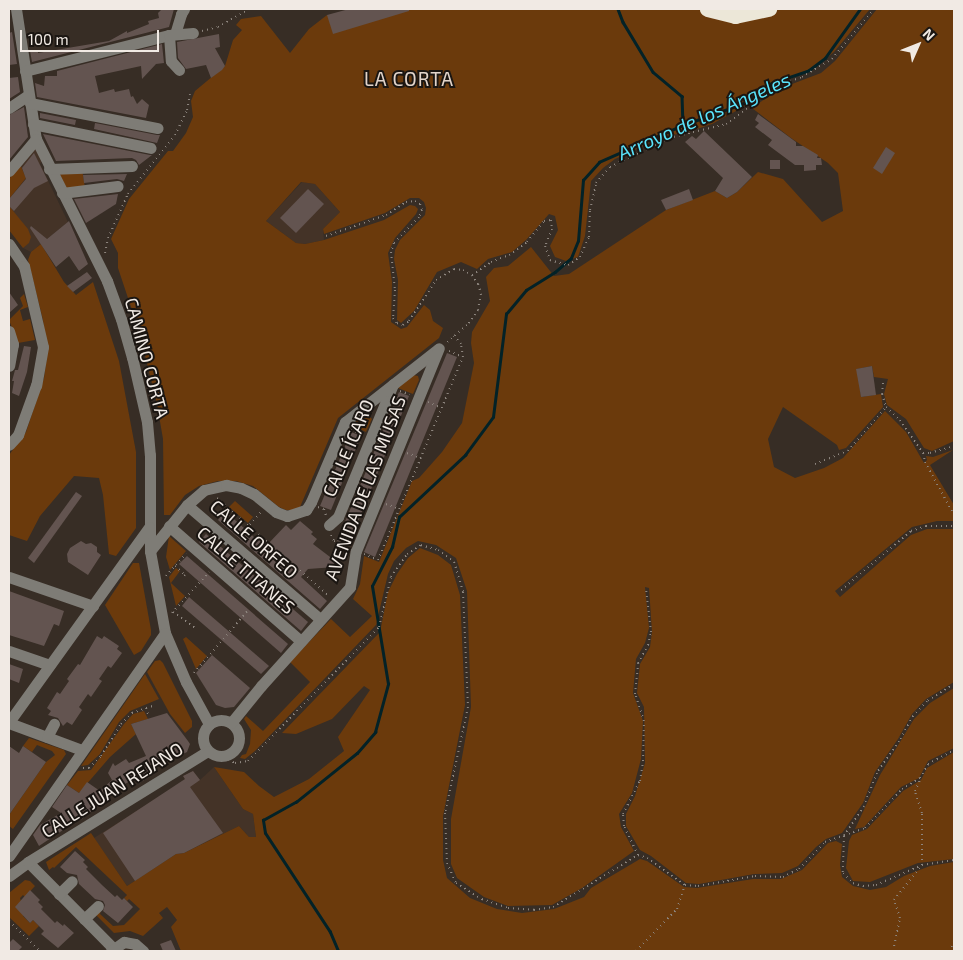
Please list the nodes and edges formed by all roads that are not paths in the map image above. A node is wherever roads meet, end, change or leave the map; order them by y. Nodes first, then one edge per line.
1 (16, 9) edge
2 (184, 9) edge
3 (707, 9) edge
4 (768, 9) edge
5 (193, 33) road end
6 (172, 34) junction
7 (179, 70) dead end
8 (25, 71) junction
9 (29, 99) junction
10 (9, 108) edge
11 (33, 124) junction
12 (158, 128) dead end
13 (36, 139) junction
14 (151, 148) dead end
15 (132, 166) dead end
16 (49, 169) junction
17 (9, 170) edge
18 (118, 186) dead end
19 (62, 193) junction
20 (9, 244) edge
21 (9, 331) edge
22 (9, 366) edge
23 (394, 382) junction
24 (9, 445) edge
25 (187, 505) junction
26 (329, 525) dead end
27 (169, 526) junction
28 (149, 527) junction
29 (150, 551) junction
30 (9, 577) edge
31 (93, 606) junction
32 (320, 619) junction
33 (165, 633) junction
34 (301, 641) junction
35 (9, 651) edge
36 (50, 665) junction
37 (9, 723) edge
38 (231, 723) junction
39 (54, 724) dead end
40 (209, 724) junction
41 (47, 737) junction
42 (82, 750) junction
43 (208, 751) junction
44 (18, 842) junction
45 (9, 855) edge
46 (31, 860) junction
47 (9, 876) edge
48 (72, 881) dead end
49 (59, 894) junction
50 (98, 906) dead end
51 (84, 920) junction
52 (112, 950) edge
53 (143, 951) edge

1 - 8 street, CAMINO CORTA
2 - 6 street
3 - 4 highway
5 - 6 street
6 - 7 street
6 - 8 street
8 - 9 street, CAMINO CORTA
9 - 10 street
9 - 11 street, CAMINO CORTA
9 - 12 street
11 - 13 street, CAMINO CORTA
11 - 14 street
13 - 16 street, CAMINO CORTA
13 - 17 street
15 - 16 street
16 - 19 street, CAMINO CORTA
18 - 19 street
19 - 28 street, CAMINO CORTA
20 - 24 street
21 - 22 street
23 - 25 street
23 - 26 street, CALLE ÍCARO
23 - 32 street, AVENIDA DE LAS MUSAS
25 - 27 street
25 - 32 street, CALLE ORFEO
27 - 29 street
27 - 34 street, CALLE TITANES
28 - 29 street, CAMINO CORTA
28 - 31 street
29 - 33 street, CAMINO CORTA
30 - 31 street
31 - 36 street
32 - 34 street, AVENIDA DE LAS MUSAS
33 - 40 street, CAMINO CORTA
33 - 42 street
34 - 38 street, AVENIDA DE LAS MUSAS
35 - 36 street
36 - 37 street
37 - 41 street
38 - 40 street
38 - 43 street
39 - 41 street
40 - 43 street
41 - 42 street
42 - 44 street
43 - 46 street, CALLE JUAN REJANO
44 - 45 street
44 - 46 street, CALLE JUAN REJANO
46 - 47 street
46 - 49 street
48 - 49 street
49 - 51 street
50 - 51 street
51 - 52 street
52 - 53 street

